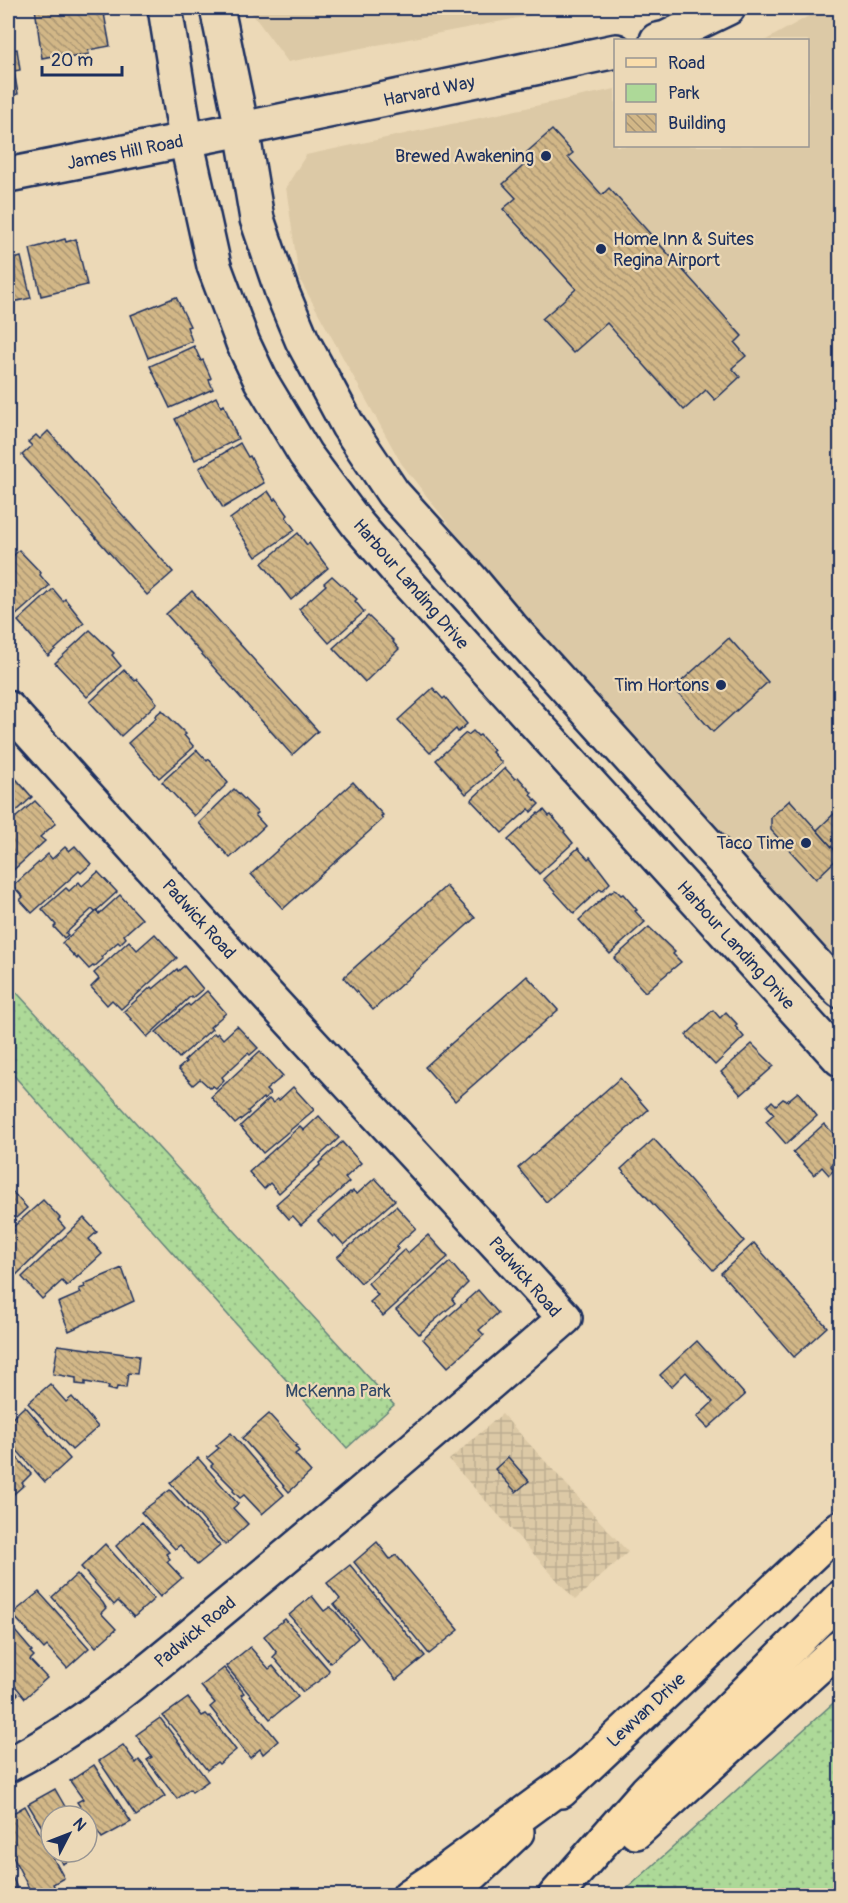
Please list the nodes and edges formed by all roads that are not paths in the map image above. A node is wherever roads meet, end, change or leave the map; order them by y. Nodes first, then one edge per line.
1 (165, 8) edge
2 (217, 8) edge
3 (728, 8) edge
4 (662, 39) edge
5 (614, 51) edge
6 (242, 129) junction
7 (186, 139) junction
8 (8, 175) edge
9 (8, 708) edge
10 (840, 991) edge
11 (840, 1059) edge
12 (840, 1528) edge
13 (840, 1598) edge
14 (840, 1647) edge
15 (8, 1765) edge
16 (583, 1770) junction
17 (409, 1896) edge
18 (457, 1896) edge
19 (555, 1896) edge
20 (565, 1896) edge

1 - 7 street, Harbour Landing Drive
2 - 6 street
3 - 4 street
5 - 6 street, Harvard Way
6 - 7 street, James Hill Road
6 - 10 street
7 - 8 street, James Hill Road
7 - 11 street, Harbour Landing Drive
9 - 15 street, Padwick Road
12 - 16 main road, Lewvan Drive
13 - 19 main road
14 - 20 main road
16 - 17 main road
16 - 18 main road, Lewvan Drive

